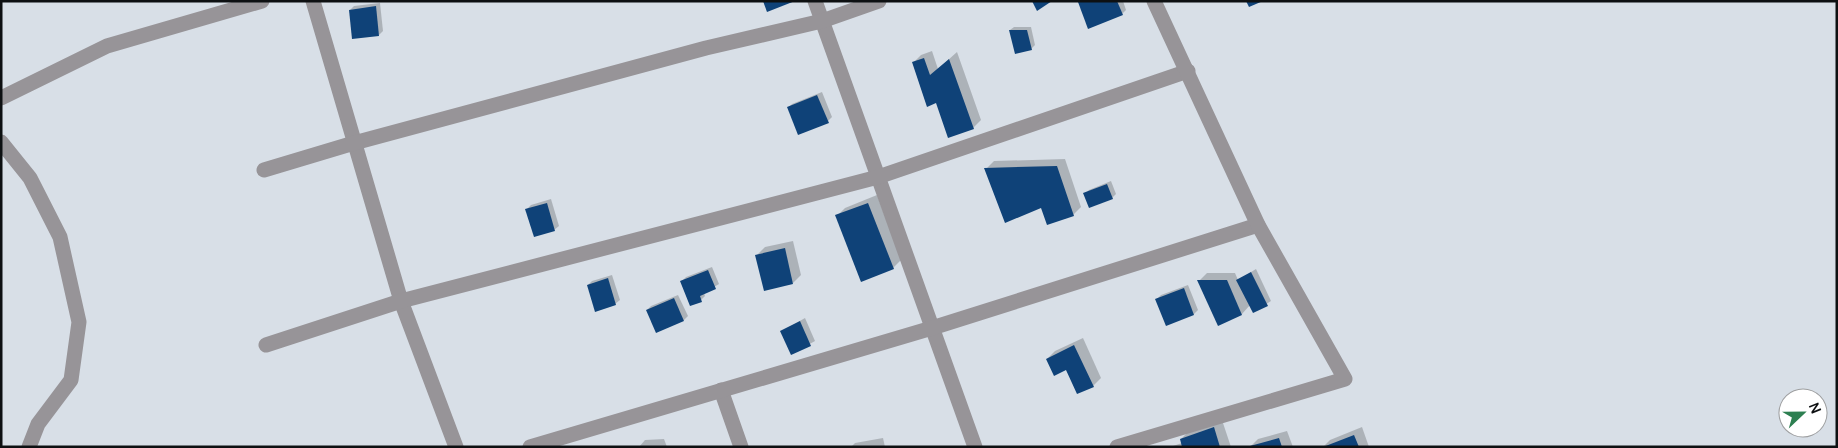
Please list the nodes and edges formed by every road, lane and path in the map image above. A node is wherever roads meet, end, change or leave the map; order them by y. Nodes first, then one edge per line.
1 (262, 1) edge
2 (314, 1) edge
3 (815, 1) edge
4 (879, 1) edge
5 (1154, 1) edge
6 (822, 21) junction
7 (1188, 71) junction
8 (1, 98) edge
9 (1, 142) edge
10 (354, 143) junction
11 (264, 170) dead end
12 (878, 177) junction
13 (1258, 225) junction
14 (401, 301) junction
15 (932, 328) junction
16 (266, 345) dead end
17 (721, 390) junction
18 (29, 447) edge
19 (456, 447) edge
20 (530, 447) edge
21 (742, 447) edge
22 (975, 447) edge
23 (1117, 447) edge

1 - 8 street
2 - 10 street
3 - 6 street
4 - 6 street
5 - 7 street
6 - 10 street
6 - 12 street
7 - 12 street
7 - 13 street
9 - 18 street
10 - 11 street
10 - 14 street
12 - 14 street
12 - 15 street
13 - 15 street
13 - 23 street
14 - 16 street
14 - 19 street
15 - 17 street
15 - 22 street
17 - 20 street
17 - 21 street

